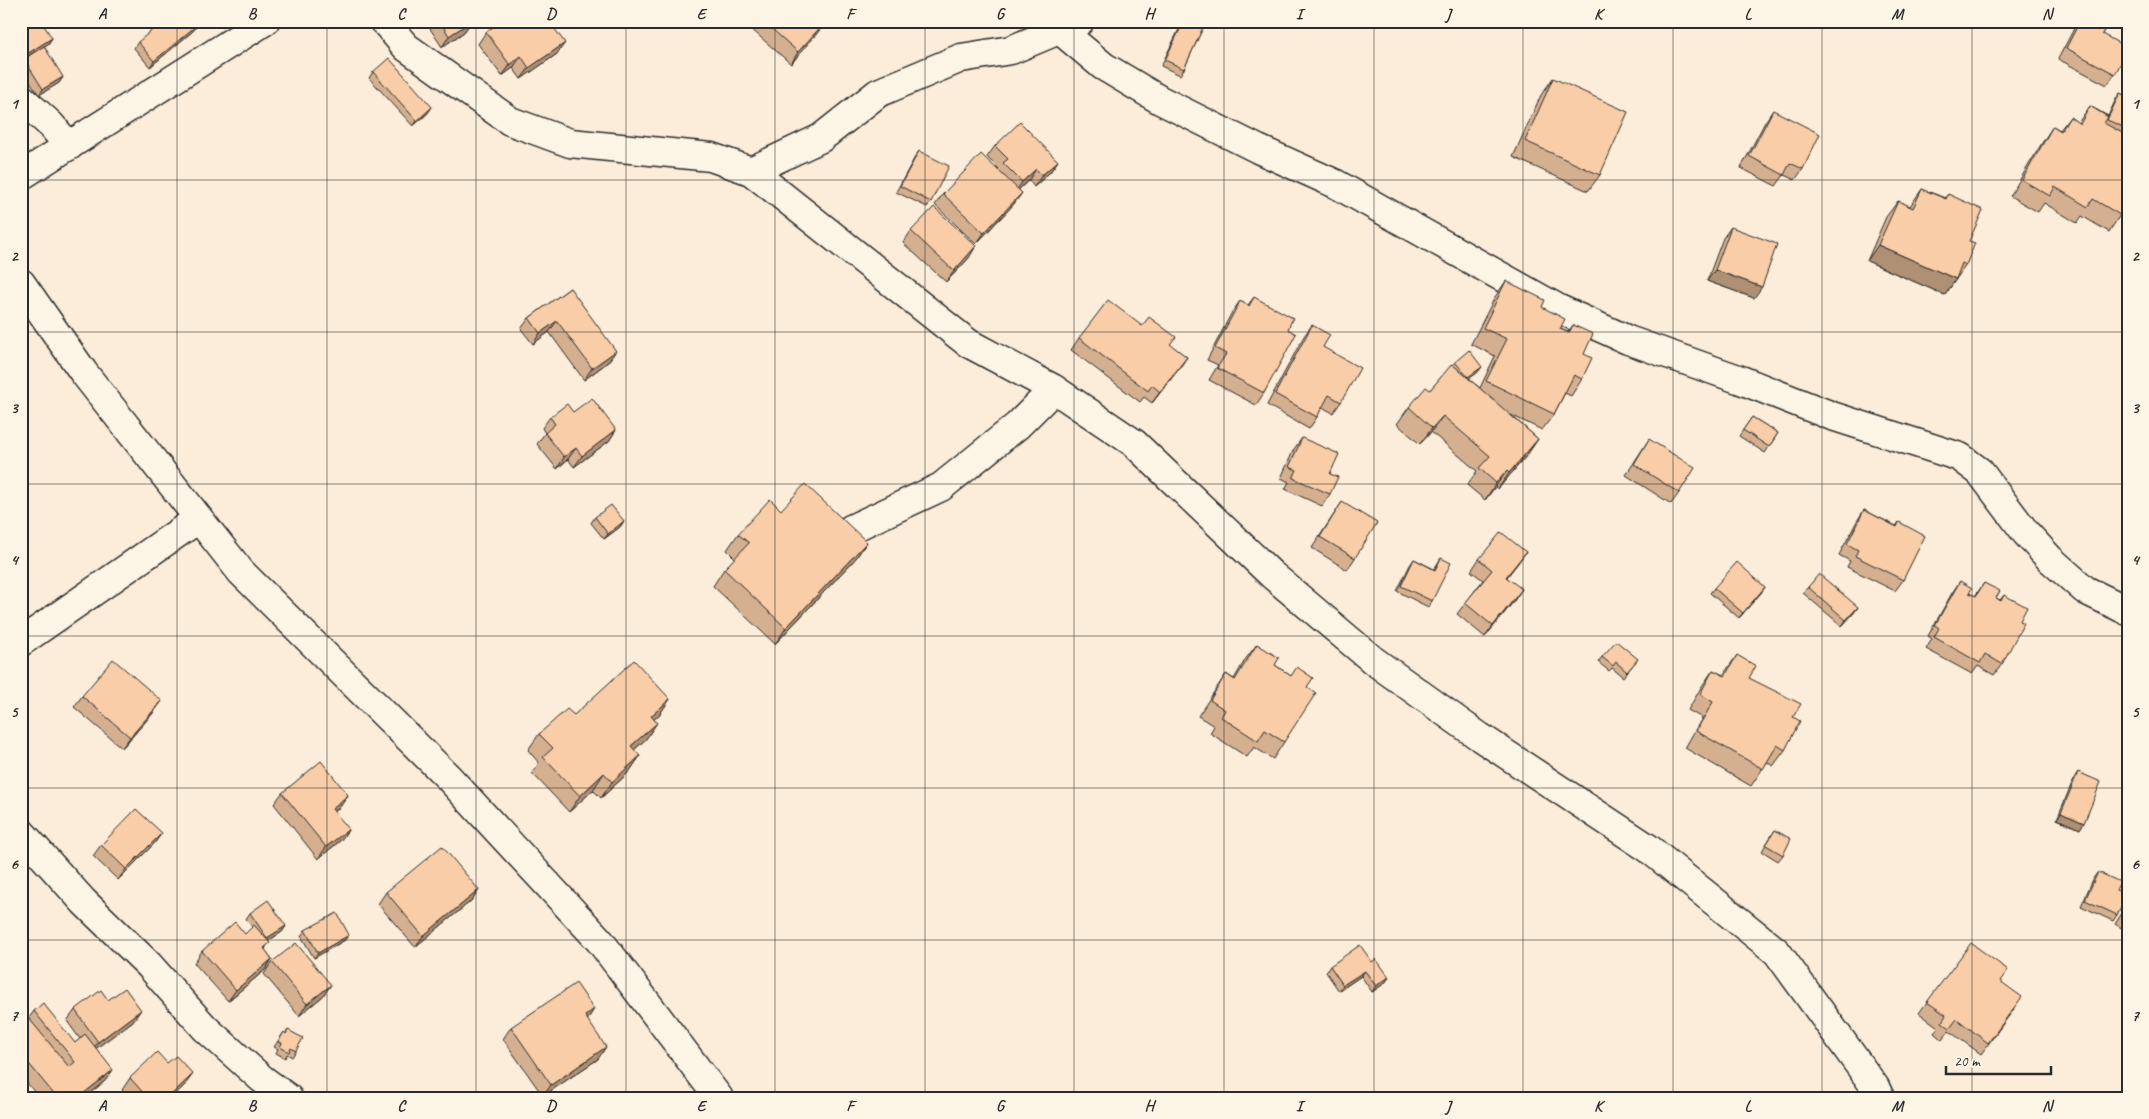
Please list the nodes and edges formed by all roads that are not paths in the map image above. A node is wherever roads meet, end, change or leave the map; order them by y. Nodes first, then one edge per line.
1 (265, 21) edge
2 (384, 21) edge
3 (1068, 24) edge
4 (21, 98) edge
5 (69, 146) junction
6 (751, 171) junction
7 (21, 176) edge
8 (21, 283) edge
9 (1054, 389) junction
10 (198, 519) junction
11 (851, 529) edge
12 (2128, 611) edge
13 (21, 642) edge
14 (21, 832) edge
15 (288, 1098) edge
16 (719, 1098) edge
17 (1880, 1098) edge

1 - 5 street
2 - 6 street
3 - 6 street
3 - 12 street
4 - 5 street
5 - 7 street
6 - 9 street
8 - 10 street
9 - 11 street
9 - 17 street
10 - 13 street
10 - 16 street
14 - 15 street

